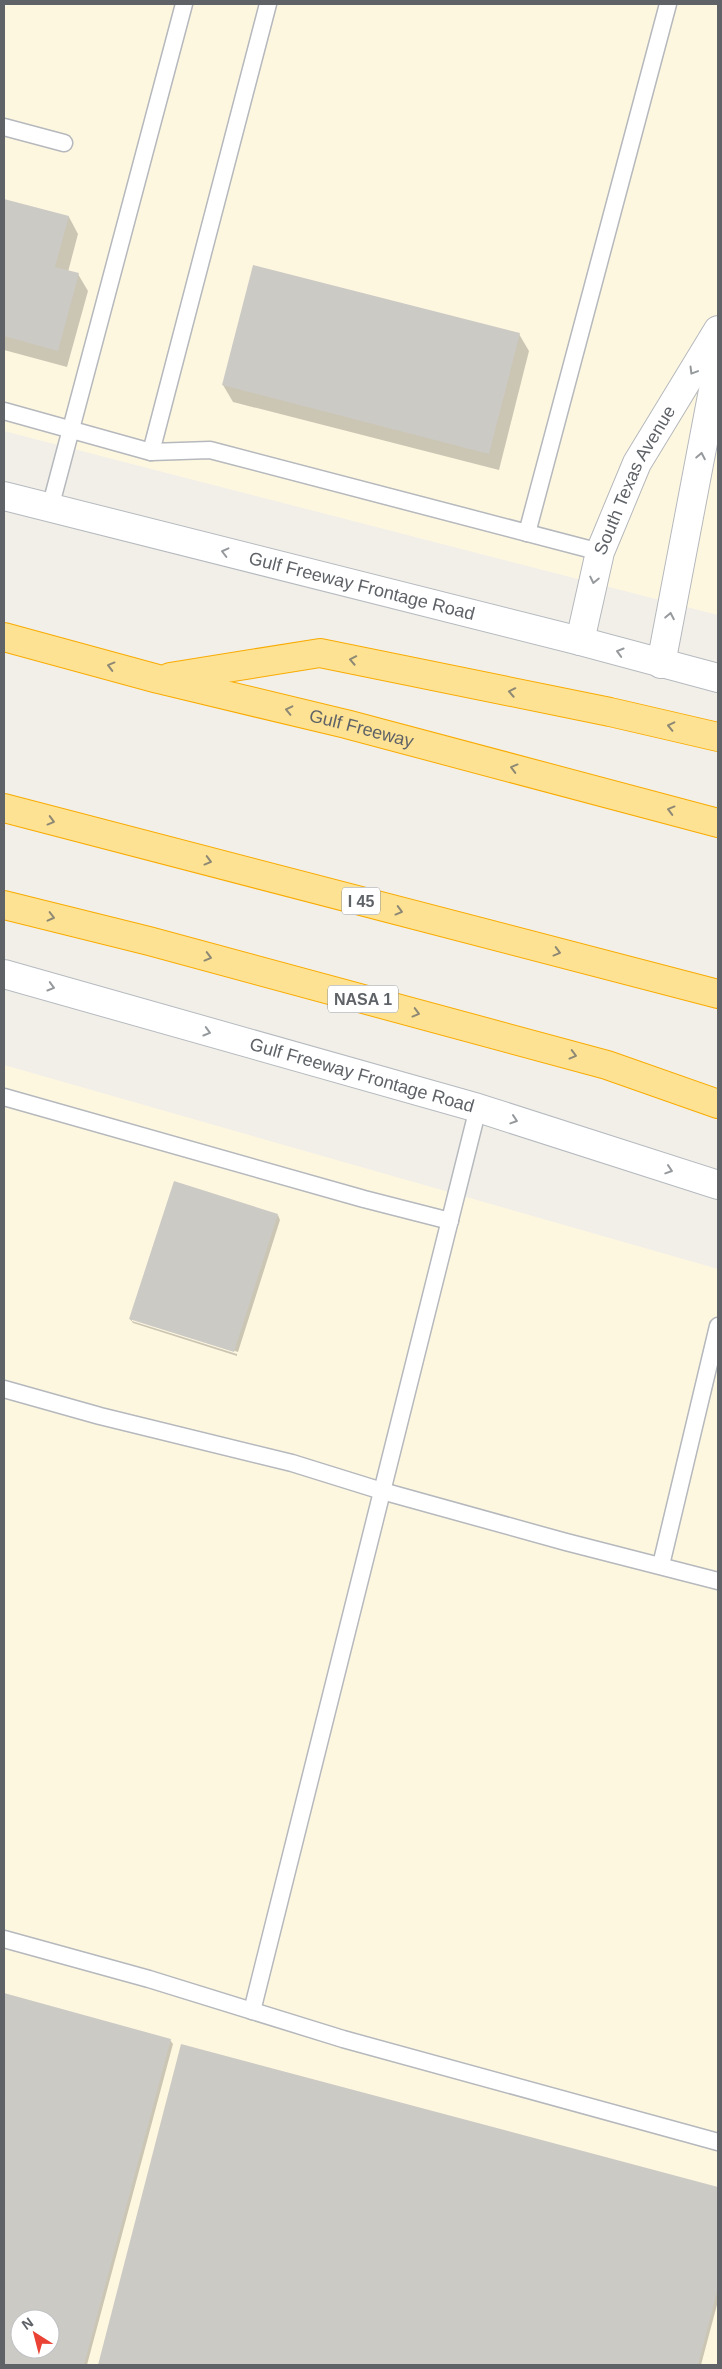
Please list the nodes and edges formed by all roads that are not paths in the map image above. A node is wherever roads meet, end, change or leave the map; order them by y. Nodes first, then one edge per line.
1 (184, 4) edge
2 (268, 4) edge
3 (668, 4) edge
4 (4, 127) edge
5 (64, 142) dead end
6 (718, 330) edge
7 (718, 364) edge
8 (4, 411) edge
9 (72, 429) junction
10 (151, 452) junction
11 (4, 496) edge
12 (50, 508) junction
13 (527, 533) junction
14 (600, 552) junction
15 (4, 637) edge
16 (580, 641) junction
17 (661, 664) junction
18 (718, 678) edge
19 (158, 679) junction
20 (718, 737) edge
21 (4, 808) edge
22 (718, 823) edge
23 (4, 905) edge
24 (4, 974) edge
25 (718, 994) edge
26 (4, 1097) edge
27 (718, 1104) edge
28 (478, 1108) junction
29 (718, 1185) edge
30 (450, 1221) junction
31 (718, 1326) edge
32 (4, 1389) edge
33 (382, 1491) junction
34 (661, 1565) junction
35 (718, 1581) edge
36 (4, 1938) edge
37 (252, 2011) junction
38 (718, 2142) edge

1 - 9 lane
2 - 10 lane
3 - 13 lane
4 - 5 lane
6 -> 14 main road, South Texas Avenue
17 -> 7 main road, South Texas Avenue
8 - 9 lane
9 - 10 lane
9 - 12 lane
10 - 13 lane
11 - 12 main road, Gulf Freeway Frontage Road
16 -> 12 main road, Gulf Freeway Frontage Road
13 - 14 lane
14 -> 16 main road, South Texas Avenue
19 -> 15 highway, Gulf Freeway
17 -> 16 main road, Gulf Freeway Frontage Road
17 - 18 main road, Gulf Freeway Frontage Road
20 -> 19 highway
22 -> 19 highway, Gulf Freeway
21 -> 25 highway, I 45
23 -> 27 highway, NASA 1
24 -> 28 main road, Gulf Freeway Frontage Road
26 - 30 lane
28 -> 29 main road, Gulf Freeway Frontage Road
28 - 30 lane
30 - 33 lane
31 - 34 lane
32 - 33 lane
33 - 34 lane
33 - 37 lane
34 - 35 lane
36 - 37 lane
37 - 38 lane

